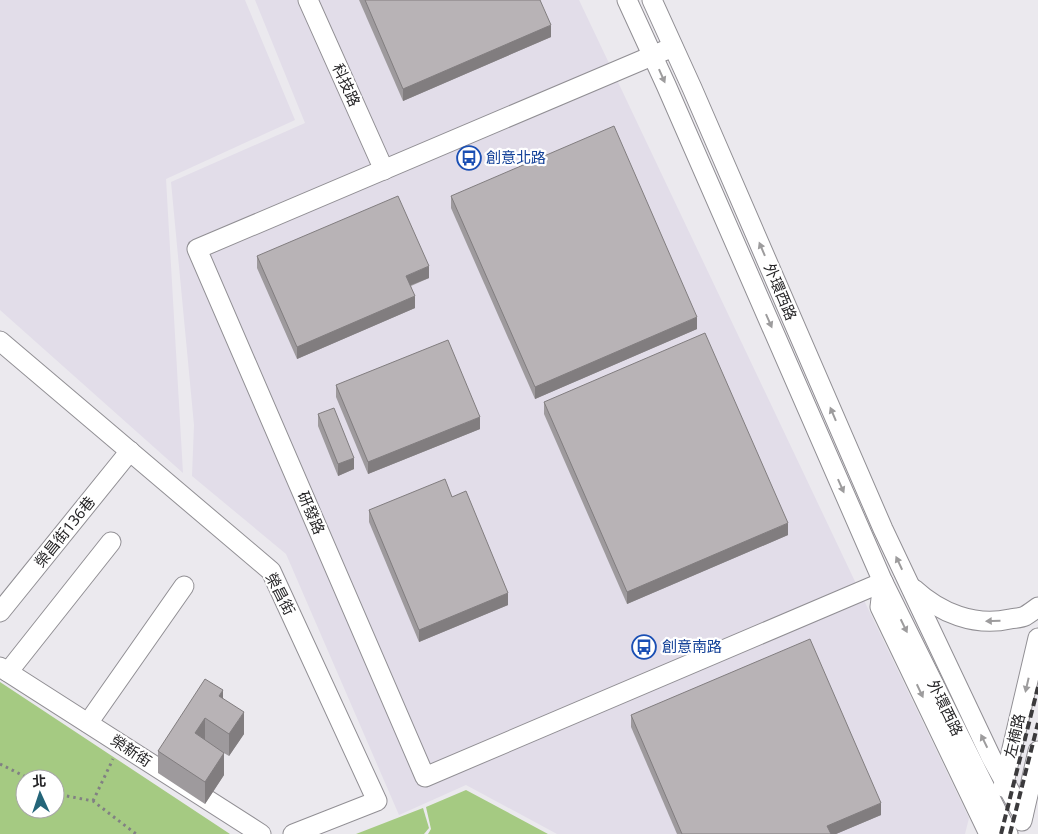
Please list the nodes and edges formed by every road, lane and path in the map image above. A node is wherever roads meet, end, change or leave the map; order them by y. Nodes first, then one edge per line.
1 (308, 0) edge
2 (627, 0) edge
3 (652, 0) edge
4 (673, 47) junction
5 (653, 56) junction
6 (384, 170) junction
7 (0, 340) edge
8 (130, 451) junction
9 (111, 542) dead end
10 (883, 582) junction
11 (908, 584) junction
12 (184, 586) dead end
13 (1038, 607) edge
14 (0, 612) edge
15 (1038, 638) edge
16 (4, 670) edge
17 (88, 723) junction
18 (120, 744) junction
19 (1038, 751) edge
20 (0, 764) edge
21 (15, 772) edge
22 (1005, 781) junction
23 (65, 796) edge
24 (93, 801) junction
25 (997, 812) junction
26 (1023, 815) junction
27 (136, 834) edge
28 (262, 834) edge
29 (292, 834) edge
30 (989, 834) edge
31 (993, 834) edge
32 (1008, 834) edge
33 (1018, 834) edge

1 - 6 street, 科技路
2 - 5 street, 外環西路
3 - 4 street, 外環西路
4 - 5 street
11 -> 4 street, 外環西路
5 - 6 street
5 -> 10 street, 外環西路
6 - 10 street, 研發路
7 - 8 street, 榮昌街
8 - 14 street, 榮昌街136巷
8 - 29 street, 榮昌街
9 - 16 street
10 -> 25 street, 外環西路
10 -> 30 street, 外環西路
13 -> 11 street, 外環西路
22 -> 11 street, 外環西路
12 - 17 street
15 -> 22 street, 左楠路
16 - 17 street, 榮新街
17 - 18 street, 榮新街
18 - 24 path
18 - 28 street, 榮新街
19 - 26 street, 左楠路
20 - 21 path
22 - 25 street, 左楠路
22 - 26 street, 外環西路
23 - 24 path
24 - 27 path
25 - 31 street, 左楠路
25 - 32 street, 外環西路
26 - 33 street, 左楠路

